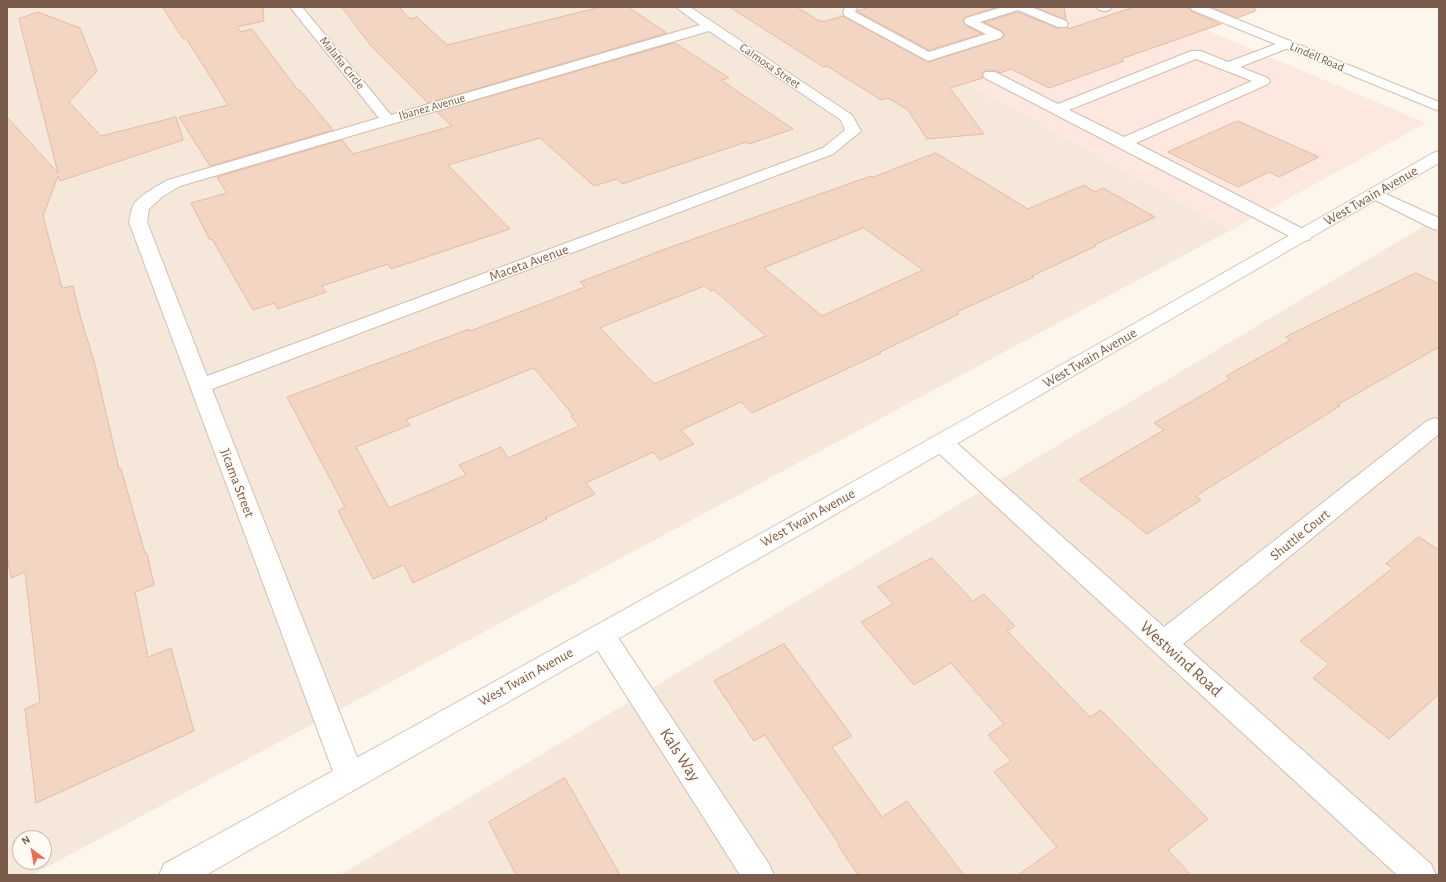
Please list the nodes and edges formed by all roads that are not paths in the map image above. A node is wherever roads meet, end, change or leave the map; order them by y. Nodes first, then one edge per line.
1 (296, 7) edge
2 (682, 7) edge
3 (851, 7) edge
4 (1015, 7) edge
5 (1021, 7) edge
6 (1196, 7) edge
7 (1062, 24) dead end
8 (711, 26) junction
9 (1287, 44) junction
10 (1228, 67) junction
11 (990, 75) dead end
12 (1439, 107) edge
13 (1059, 109) junction
14 (388, 120) junction
15 (853, 130) joint
16 (1124, 142) junction
17 (1439, 156) edge
18 (156, 194) joint
19 (1375, 194) junction
20 (1439, 225) edge
21 (1303, 236) junction
22 (200, 386) junction
23 (1435, 426) dead end
24 (942, 443) junction
25 (602, 635) junction
26 (1164, 643) junction
27 (350, 777) junction
28 (189, 871) edge
29 (758, 875) edge
30 (1420, 875) edge

1 - 14 street, Malafia Circle
2 - 8 street, Calmosa Street
3 - 4 lane
5 - 7 lane
6 - 9 street, Lindell Road
8 - 14 street, Ibanez Avenue
8 - 15 street, Calmosa Street
9 - 10 lane
9 - 12 street, Lindell Road
10 - 13 lane
10 - 16 lane
11 - 13 lane
13 - 16 lane
14 - 18 street, Ibanez Avenue
15 - 22 street, Maceta Avenue
16 - 21 lane
17 - 19 street, West Twain Avenue
18 - 22 street, Jicama Street
19 - 20 street
19 - 21 street, West Twain Avenue
21 - 24 street, West Twain Avenue
22 - 27 street, Jicama Street
23 - 26 street, Shuttle Court
24 - 25 street, West Twain Avenue
24 - 26 street, Westwind Road
25 - 27 street, West Twain Avenue
25 - 29 street, Kals Way
26 - 30 street, Westwind Road
27 - 28 street, West Twain Avenue

